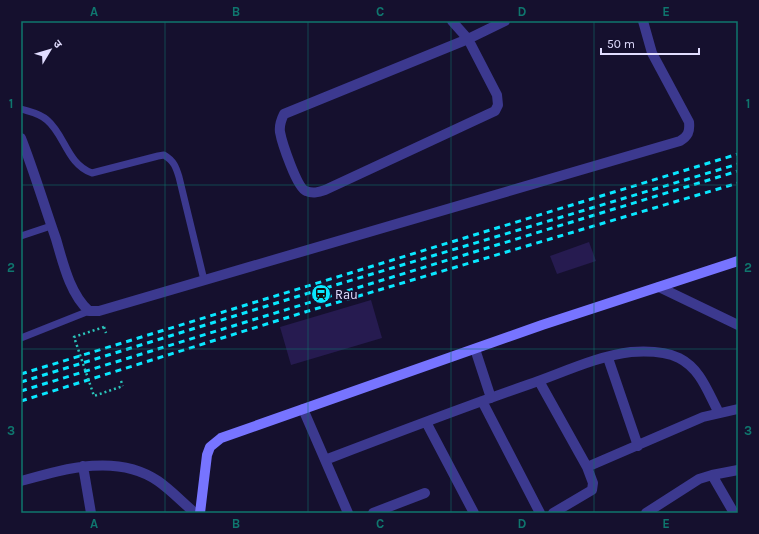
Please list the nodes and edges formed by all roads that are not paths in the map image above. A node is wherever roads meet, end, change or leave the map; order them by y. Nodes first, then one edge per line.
1 (452, 21) edge
2 (505, 21) edge
3 (643, 21) edge
4 (468, 39) junction
5 (21, 109) edge
6 (21, 138) edge
7 (51, 226) junction
8 (21, 236) edge
9 (738, 261) edge
10 (204, 280) junction
11 (660, 288) junction
12 (89, 311) junction
13 (738, 325) edge
14 (21, 338) edge
15 (475, 349) junction
16 (608, 358) junction
17 (539, 381) junction
18 (487, 400) junction
19 (303, 409) junction
20 (738, 409) edge
21 (718, 413) junction
22 (426, 422) junction
23 (638, 446) junction
24 (325, 460) junction
25 (83, 466) junction
26 (587, 467) junction
27 (738, 470) edge
28 (712, 475) junction
29 (21, 481) edge
30 (425, 493) dead end
31 (651, 512) edge
32 (91, 513) edge
33 (195, 513) edge
34 (200, 513) edge
35 (348, 513) edge
36 (373, 513) edge
37 (474, 513) edge
38 (540, 513) edge
39 (553, 513) edge
40 (734, 513) edge

1 - 4 street
2 - 4 street
3 - 10 street
4 - 4 street
5 - 10 lane
6 - 7 street
7 - 8 lane
7 - 12 street
9 - 11 street
10 - 12 street
11 - 13 street
11 - 15 street
12 - 14 lane
15 - 18 street
15 - 19 street
16 - 17 street
16 - 21 street
16 - 23 street
17 - 18 street
17 - 26 street
18 - 22 street
18 - 38 street
19 - 24 street
19 - 34 street
20 - 21 street
21 - 23 street
22 - 24 street
22 - 37 street
23 - 26 street
24 - 35 street
25 - 29 street
25 - 32 street
25 - 33 street
26 - 39 street
27 - 28 street
28 - 31 street
28 - 40 street
30 - 36 street

